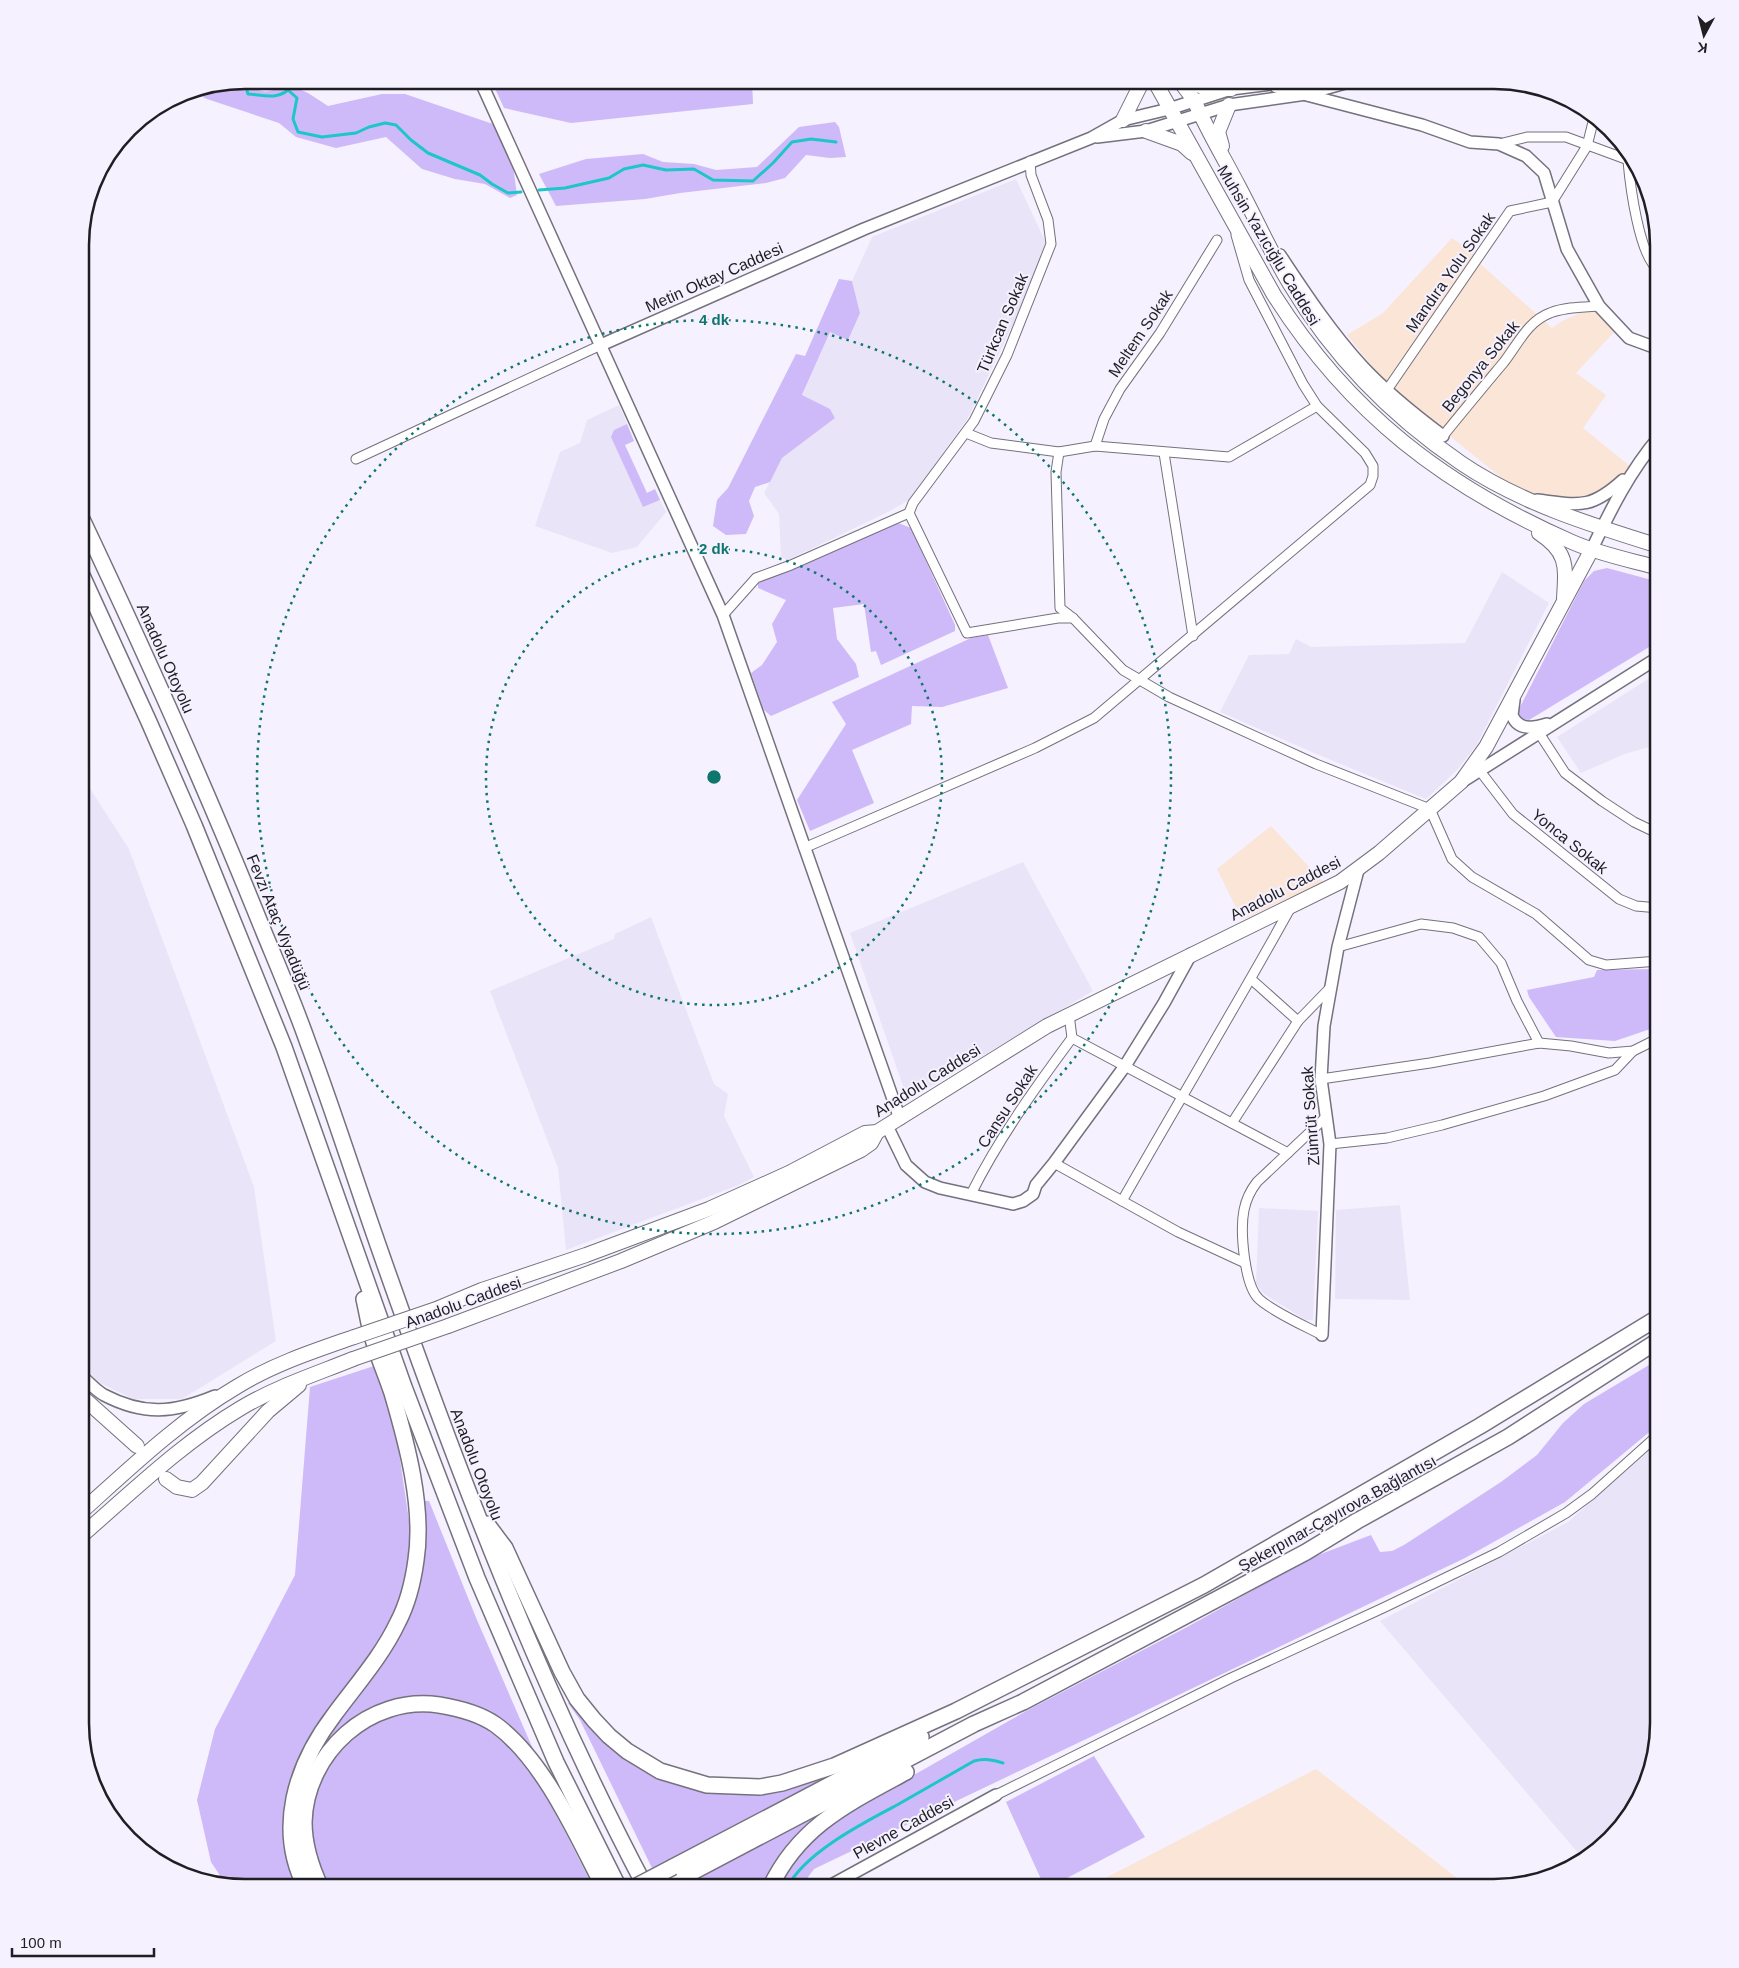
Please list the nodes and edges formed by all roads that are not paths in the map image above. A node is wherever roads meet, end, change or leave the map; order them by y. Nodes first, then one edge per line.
1 (484, 89) edge
2 (1138, 89) edge
3 (1159, 89) edge
4 (1185, 89) edge
5 (1231, 89) edge
6 (1285, 89) edge
7 (1324, 89) edge
8 (1306, 94) junction
9 (1229, 105) junction
10 (1196, 106) junction
11 (1169, 109) junction
12 (1123, 120) junction
13 (1178, 121) junction
14 (1592, 124) edge
15 (1146, 131) junction
16 (1091, 138) junction
17 (1499, 144) junction
18 (1587, 146) junction
19 (1197, 158) junction
20 (1624, 160) edge
21 (1030, 161) junction
22 (1227, 164) junction
23 (1632, 172) edge
24 (1552, 202) junction
25 (1229, 213) junction
26 (1256, 219) junction
27 (1217, 240) dead end
28 (1650, 261) edge
29 (1599, 306) junction
30 (601, 345) junction
31 (1650, 346) edge
32 (1387, 390) junction
33 (1317, 406) junction
34 (966, 434) junction
35 (1443, 436) joint
36 (1094, 446) junction
37 (1650, 448) edge
38 (1059, 452) junction
39 (1164, 453) junction
40 (356, 459) dead end
41 (1632, 472) junction
42 (1474, 493) junction
43 (1530, 500) junction
44 (909, 513) junction
45 (1602, 528) junction
46 (89, 534) edge
47 (1650, 543) edge
48 (1592, 549) junction
49 (1650, 565) edge
50 (89, 591) edge
51 (1564, 602) junction
52 (723, 615) junction
53 (1073, 618) junction
54 (1194, 636) junction
55 (1650, 663) edge
56 (1141, 679) junction
57 (1516, 693) junction
58 (1563, 718) junction
59 (1539, 733) junction
60 (1480, 770) junction
61 (1461, 782) junction
62 (1430, 809) junction
63 (218, 817) joint
64 (1650, 830) edge
65 (804, 848) junction
66 (1358, 870) junction
67 (1292, 905) junction
68 (1650, 907) edge
69 (1338, 947) junction
70 (1191, 954) junction
71 (1650, 961) edge
72 (1251, 979) junction
73 (1331, 987) junction
74 (1069, 1014) junction
75 (1298, 1021) junction
76 (1072, 1038) junction
77 (307, 1040) joint
78 (1650, 1042) edge
79 (1539, 1043) junction
80 (1633, 1051) junction
81 (1125, 1066) junction
82 (1321, 1079) junction
83 (1181, 1096) junction
84 (1326, 1117) junction
85 (900, 1119) junction
86 (1232, 1123) junction
87 (882, 1129) junction
88 (1330, 1144) junction
89 (1288, 1153) junction
90 (1054, 1164) junction
91 (972, 1194) junction
92 (1122, 1202) junction
93 (347, 1224) junction
94 (1245, 1263) junction
95 (1650, 1322) edge
96 (1322, 1335) joint
97 (1650, 1346) edge
98 (313, 1374) junction
99 (89, 1382) edge
100 (237, 1386) junction
101 (89, 1403) edge
102 (1650, 1442) edge
103 (137, 1446) dead end
104 (166, 1479) dead end
105 (473, 1504) junction
106 (89, 1505) edge
107 (89, 1529) edge
108 (1109, 1634) junction
109 (1023, 1702) junction
110 (996, 1795) joint
111 (676, 1873) junction
112 (303, 1879) edge
113 (317, 1879) edge
114 (599, 1879) edge
115 (614, 1879) edge
116 (641, 1879) edge
117 (659, 1879) edge
118 (670, 1879) edge
119 (775, 1879) edge
120 (842, 1879) edge

1 - 30 street
2 - 12 main road
3 - 11 main road, Muhsin Yazıcığlu Caddesi
4 - 10 main road, Muhsin Yazıcığlu Caddesi
5 - 10 street
6 - 8 street
7 - 8 street
8 - 9 street
8 - 17 street
9 - 10 street
9 - 22 main road
10 - 11 street, Metin Oktay Caddesi
10 - 13 street, Metin Oktay Caddesi
10 - 22 main road, Muhsin Yazıcığlu Caddesi
11 - 12 street, Metin Oktay Caddesi
11 - 13 main road, Muhsin Yazıcığlu Caddesi
12 - 16 street, Metin Oktay Caddesi
13 - 15 street, Metin Oktay Caddesi
13 - 19 main road, Muhsin Yazıcığlu Caddesi
14 - 18 street
15 - 16 street, Metin Oktay Caddesi
15 - 19 main road
16 - 21 street, Metin Oktay Caddesi
17 - 18 street
17 - 24 street
18 - 20 street
18 - 24 street
19 - 25 main road, Muhsin Yazıcığlu Caddesi
21 - 30 street, Metin Oktay Caddesi
21 - 34 street, Türkcan Sokak
22 - 26 main road, Muhsin Yazıcığlu Caddesi
23 - 28 street
24 - 29 street
24 - 32 street, Mandıra Yolu Sokak
25 - 33 street
25 - 42 main road, Muhsin Yazıcığlu Caddesi
26 - 32 street, Muhsin Yazıcığlu Caddesi
26 - 43 main road, Muhsin Yazıcığlu Caddesi
27 - 36 street, Meltem Sokak
29 - 31 street
29 - 35 street, Begonya Sokak
30 - 40 street, Metin Oktay Caddesi
30 - 52 street
32 - 35 street, Muhsin Yazıcığlu Caddesi
33 - 39 street
33 - 54 street
34 - 38 street
34 - 44 street, Türkcan Sokak
36 - 38 street
36 - 39 street
37 - 41 street
38 - 53 street
39 - 54 street
41 - 43 street
41 - 45 street
42 - 48 main road, Muhsin Yazıcığlu Caddesi
42 - 51 main road
43 - 45 main road, Muhsin Yazıcığlu Caddesi
44 - 52 street
44 - 53 street
45 - 47 main road, Muhsin Yazıcığlu Caddesi
45 - 48 street
46 - 63 highway, Anadolu Otoyolu
48 - 49 main road, Muhsin Yazıcığlu Caddesi
48 - 51 main road, Anadolu Caddesi
50 - 93 highway
51 - 57 main road, Anadolu Caddesi
52 - 65 street
53 - 56 street
54 - 56 street
55 - 58 street
56 - 62 street
56 - 65 street
57 - 58 street
57 - 61 main road, Anadolu Caddesi
58 - 59 street
59 - 60 street
59 - 64 street
60 - 61 street
60 - 68 street, Yonca Sokak
61 - 62 main road, Anadolu Caddesi
62 - 66 main road, Anadolu Caddesi
62 - 71 street
63 - 77 highway, Fevzi Ataç Viyadüğü
65 - 85 street
66 - 67 main road, Anadolu Caddesi
66 - 69 street, Zümrüt Sokak
67 - 70 main road, Anadolu Caddesi
67 - 72 street
69 - 73 street, Zümrüt Sokak
69 - 79 street
70 - 74 main road, Anadolu Caddesi
70 - 81 street
72 - 75 street
72 - 83 street
73 - 75 street
73 - 82 street, Zümrüt Sokak
74 - 76 street
74 - 85 main road, Anadolu Caddesi
75 - 86 street
76 - 81 street
76 - 91 street, Cansu Sokak
77 - 105 highway, Anadolu Otoyolu
78 - 80 street
79 - 80 street
79 - 82 street
80 - 88 street
81 - 83 street
81 - 90 street
82 - 84 street, Zümrüt Sokak
83 - 86 street
83 - 92 street
84 - 88 street, Zümrüt Sokak
84 - 89 street
85 - 87 main road, Anadolu Caddesi
86 - 89 street
87 - 91 street
87 - 98 main road, Anadolu Caddesi, bridge
87 - 100 main road, Anadolu Caddesi, bridge
88 - 96 street, Zümrüt Sokak
89 - 94 street
90 - 91 street
90 - 92 street
92 - 94 street
93 - 112 highway
93 - 115 highway
94 - 96 street
95 - 108 highway, Şekerpınar-Çayırova Bağlantısı
97 - 109 highway, Şekerpınar-Çayırova Bağlantısı
98 - 104 main road
98 - 107 main road, Anadolu Caddesi
99 - 100 street
100 - 106 main road, Anadolu Caddesi
101 - 103 main road
102 - 110 street
105 - 108 highway
105 - 116 highway, Anadolu Otoyolu
108 - 111 highway
109 - 111 highway
109 - 119 highway
110 - 120 street, Plevne Caddesi
111 - 117 highway, bridge
111 - 118 highway
113 - 114 highway

